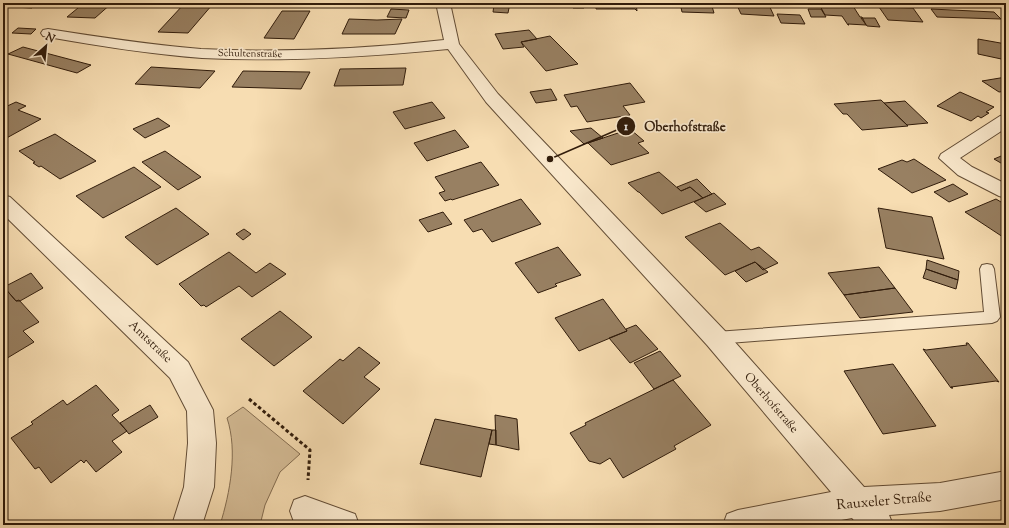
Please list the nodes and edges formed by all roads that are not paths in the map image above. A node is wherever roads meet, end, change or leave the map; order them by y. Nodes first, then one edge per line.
1 (443, 3) edge
2 (48, 33) dead end
3 (452, 44) junction
4 (1006, 120) edge
5 (1006, 192) edge
6 (3, 202) edge
7 (987, 269) dead end
8 (716, 338) junction
9 (1006, 485) edge
10 (858, 502) junction
11 (305, 511) road end
12 (187, 525) edge
13 (344, 525) edge
14 (738, 525) edge
15 (878, 525) edge

1 - 3 street, Oberhofstraße
2 - 3 street, Schultenstraße
3 - 8 street, Oberhofstraße
4 - 5 street
6 - 12 street, Amtstraße
7 - 8 lane
8 - 10 street, Oberhofstraße
9 - 10 street, Rauxeler Straße
10 - 14 street, Rauxeler Straße
10 - 15 street, Oberhofstraße
11 - 13 street

